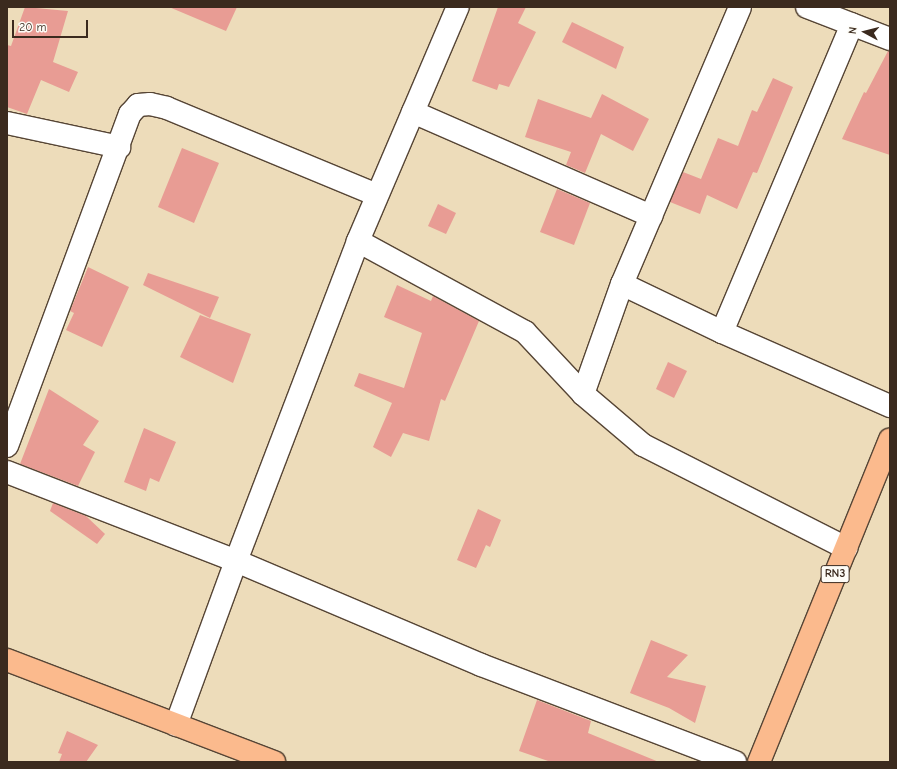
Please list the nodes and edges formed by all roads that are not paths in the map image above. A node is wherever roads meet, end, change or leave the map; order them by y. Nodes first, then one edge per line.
1 (458, 7) edge
2 (740, 7) edge
3 (807, 7) edge
4 (852, 24) junction
5 (890, 39) edge
6 (413, 112) junction
7 (7, 123) edge
8 (119, 147) junction
9 (377, 195) junction
10 (651, 216) junction
11 (358, 241) junction
12 (622, 284) junction
13 (722, 332) junction
14 (583, 394) junction
15 (890, 406) edge
16 (889, 445) edge
17 (7, 446) edge
18 (7, 472) edge
19 (846, 548) junction
20 (236, 561) junction
21 (7, 660) edge
22 (176, 725) junction
23 (274, 762) edge
24 (735, 762) edge
25 (759, 762) edge

1 - 6 street
2 - 10 street
3 - 4 street
4 - 5 street
4 - 13 street
6 - 9 street
6 - 10 street
7 - 8 street
8 - 9 street
8 - 17 street
9 - 11 street
10 - 12 street
11 - 14 street
11 - 20 street
12 - 13 street
12 - 14 street
13 - 15 street
14 - 19 street
16 - 19 main road, RN3
18 - 20 street
19 - 25 main road, RN3
20 - 22 street
20 - 24 street
21 - 22 main road
22 - 23 main road

